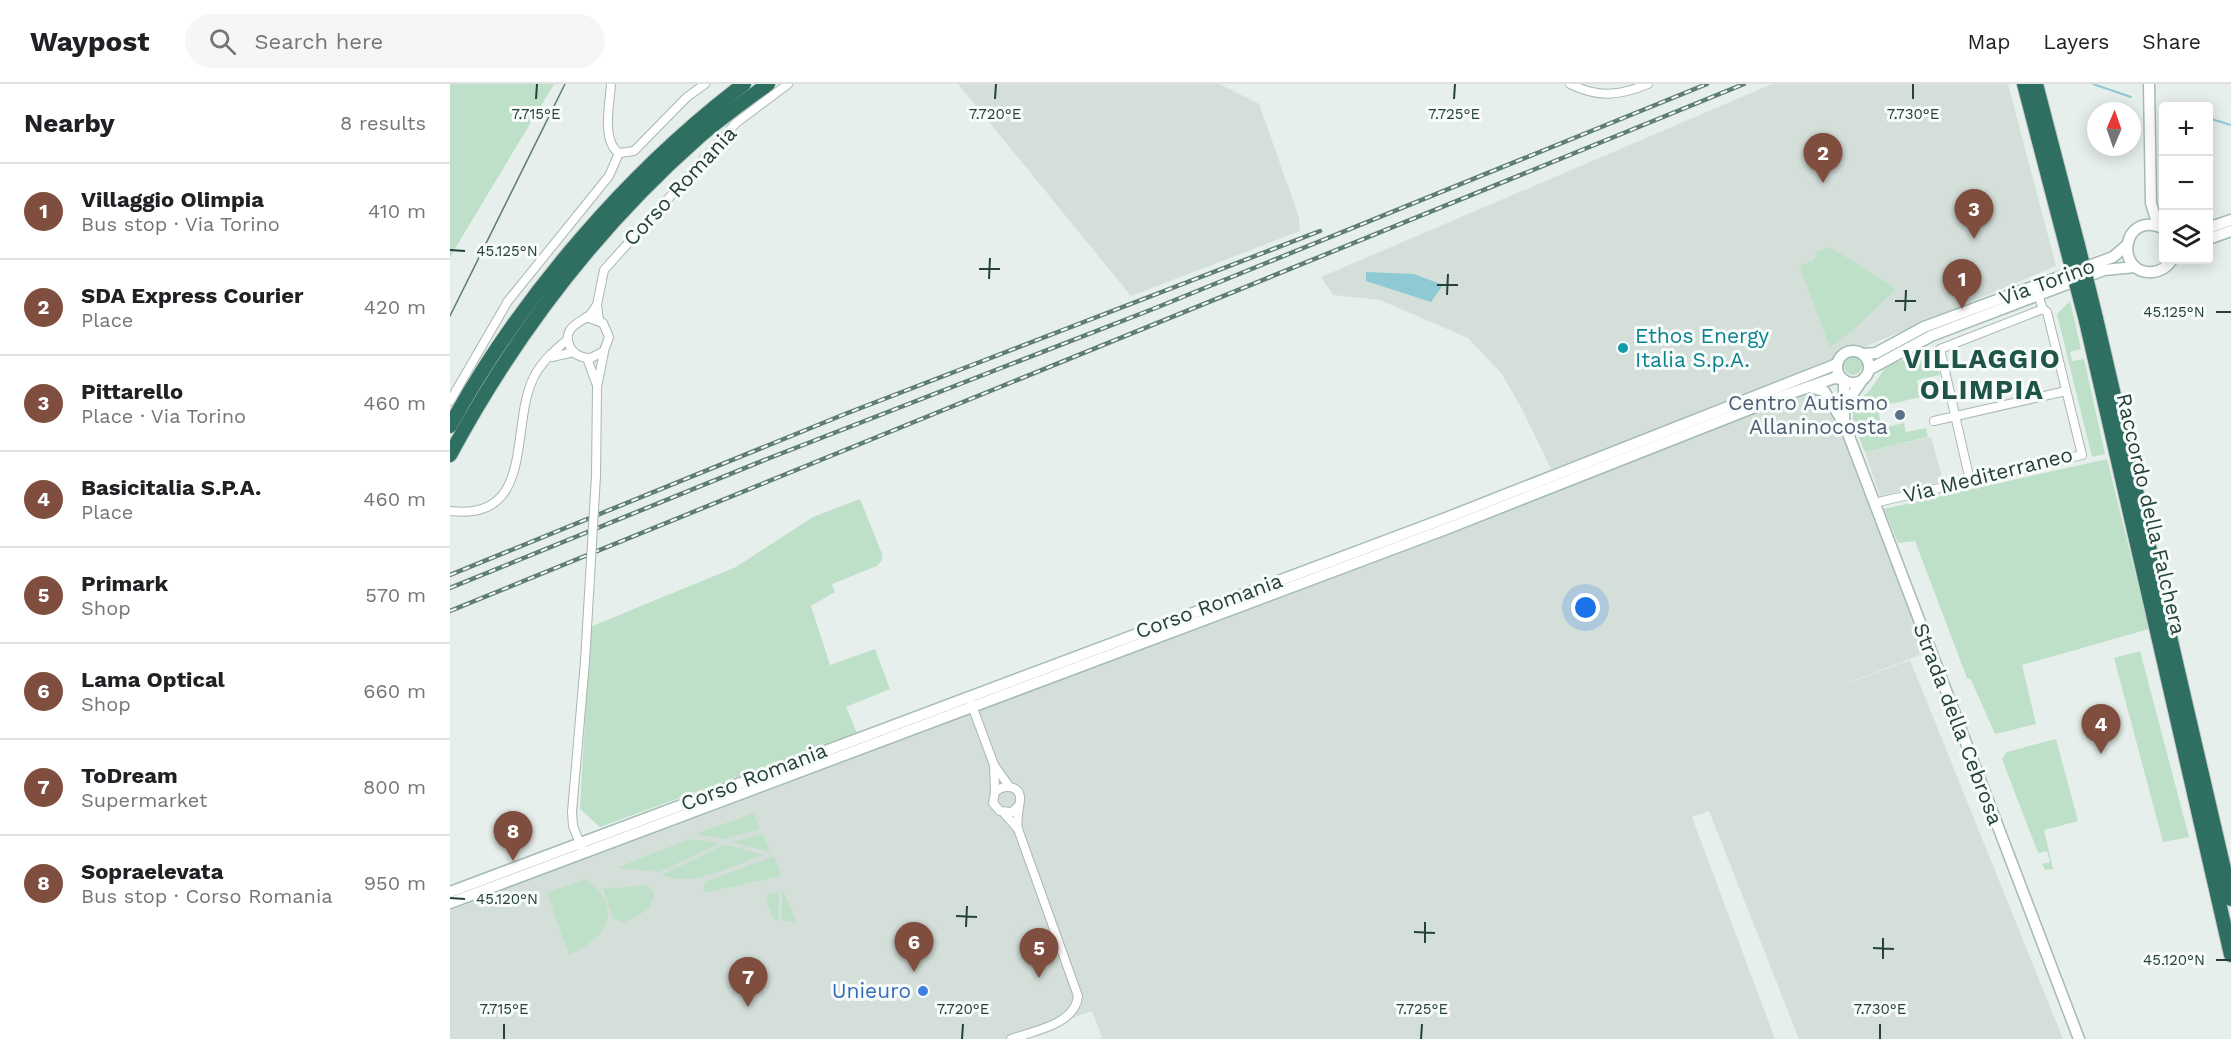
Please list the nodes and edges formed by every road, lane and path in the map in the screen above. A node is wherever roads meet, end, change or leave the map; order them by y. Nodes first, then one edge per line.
1 (611, 84) edge
2 (705, 84) edge
3 (744, 84) edge
4 (768, 84) edge
5 (788, 84) edge
6 (1570, 84) edge
7 (1648, 84) edge
8 (2024, 84) edge
9 (2036, 84) edge
10 (2149, 84) edge
11 (619, 153) junction
12 (2151, 203) junction
13 (2231, 220) edge
14 (2159, 222) edge
15 (2142, 226) junction
16 (2213, 226) edge
17 (2159, 227) edge
18 (2231, 231) edge
19 (2213, 237) edge
20 (2127, 245) junction
21 (2072, 247) junction
22 (2169, 264) edge
23 (2135, 267) junction
24 (2038, 295) junction
25 (597, 305) junction
26 (2043, 309) junction
27 (586, 318) junction
28 (599, 320) junction
29 (2091, 320) junction
30 (568, 339) junction
31 (604, 351) junction
32 (574, 352) junction
33 (1864, 354) junction
34 (547, 358) junction
35 (587, 358) junction
36 (1837, 364) junction
37 (1870, 369) junction
38 (1843, 380) junction
39 (1861, 382) junction
40 (597, 387) junction
41 (1808, 387) junction
42 (2066, 391) junction
43 (450, 401) edge
44 (1843, 408) junction
45 (1955, 416) junction
46 (1934, 422) dead end
47 (1844, 423) junction
48 (450, 426) edge
49 (450, 455) edge
50 (1970, 480) junction
51 (1874, 503) junction
52 (450, 511) edge
53 (971, 700) junction
54 (994, 765) junction
55 (1009, 786) junction
56 (995, 792) junction
57 (1017, 807) junction
58 (1004, 813) junction
59 (1018, 829) junction
60 (579, 842) junction
61 (584, 853) junction
62 (450, 891) edge
63 (2231, 899) edge
64 (450, 903) edge
65 (2231, 955) edge
66 (1011, 1039) edge
67 (2079, 1039) edge

1 - 11 street
2 - 11 street
3 - 48 highway
4 - 49 highway
5 - 25 street, Corso Romania
6 - 7 street
8 - 21 highway, Raccordo della Falchera
9 - 21 highway, Raccordo della Falchera
10 - 12 main road
11 - 43 street
12 - 14 main road
12 - 15 main road
13 - 16 main road
15 - 17 main road
15 - 20 main road, Via Torino
18 - 19 main road
20 - 23 main road
20 - 33 main road, Via Torino
21 - 29 highway, Raccordo della Falchera, bridge
22 - 23 main road, Via Torino
23 - 24 main road, Via Torino
24 - 26 street, Via Mediterraneo
24 - 37 main road, Via Torino
25 - 27 street, Corso Romania
25 - 28 street, Corso Romania
26 - 42 street, Via Mediterraneo
26 - 45 street, Via Torino
27 - 28 street
27 - 30 street
28 - 31 street
29 - 63 highway, Raccordo della Falchera
29 - 65 highway, Raccordo della Falchera
30 - 32 street
30 - 34 street
31 - 35 street
31 - 40 street
32 - 34 street
32 - 35 street
33 - 36 main road
33 - 37 main road
34 - 52 street
35 - 40 street
36 - 38 main road
36 - 53 main road, Corso Romania
37 - 39 main road
38 - 39 main road
38 - 41 main road, Corso Romania
38 - 44 main road, Strada della Cebrosa
39 - 44 main road
40 - 60 street, bridge
41 - 47 main road
41 - 53 main road, Corso Romania
42 - 45 street
42 - 50 street, Via Mediterraneo
44 - 47 main road, Strada della Cebrosa
45 - 46 street
45 - 50 street
47 - 51 main road, Strada della Cebrosa
50 - 51 street, Via Mediterraneo
51 - 67 main road, Strada della Cebrosa
53 - 54 street
53 - 60 main road, Corso Romania
53 - 61 main road, Corso Romania
54 - 55 street
54 - 56 street
55 - 56 street
55 - 57 street
56 - 58 street
57 - 58 street
57 - 59 street
58 - 59 street
59 - 66 street
60 - 61 street
60 - 62 main road, Corso Romania
61 - 64 main road, Corso Romania

